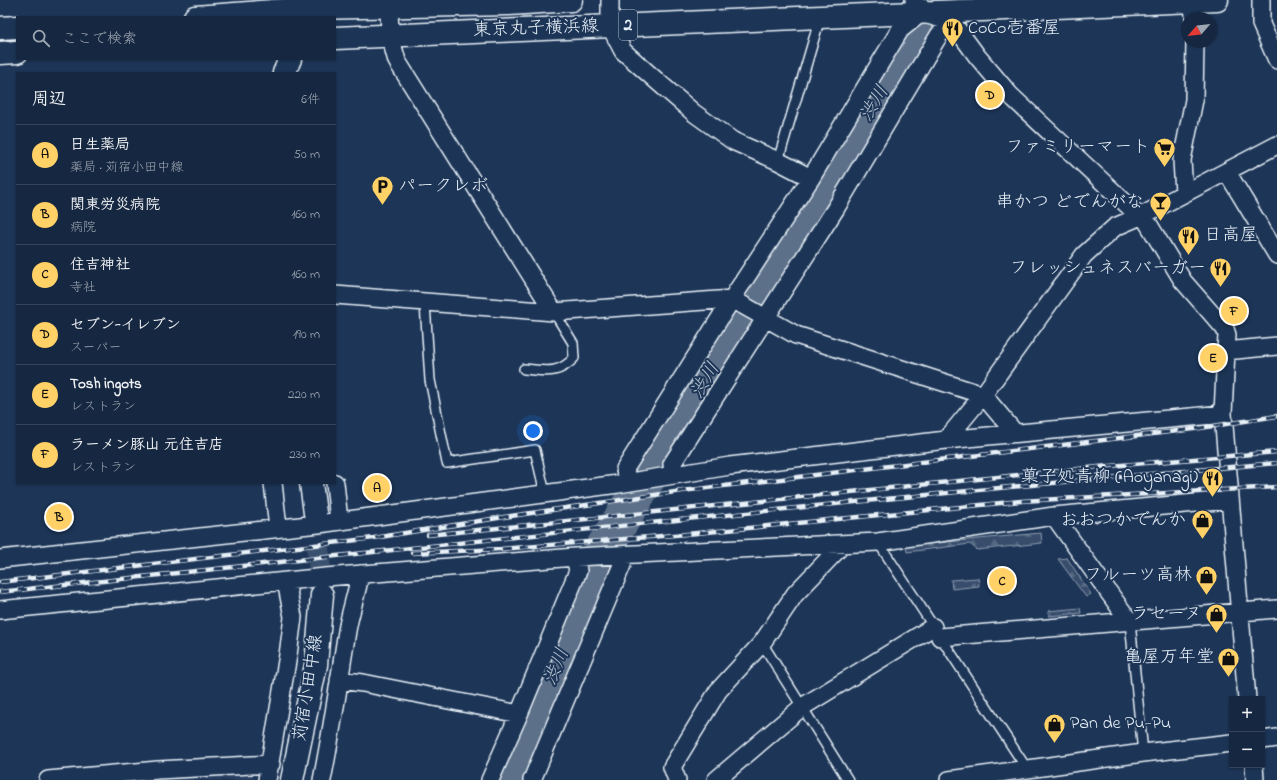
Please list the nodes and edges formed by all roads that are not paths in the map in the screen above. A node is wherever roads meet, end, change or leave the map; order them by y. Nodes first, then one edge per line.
1 (568, 0) edge
2 (571, 0) edge
3 (610, 0) edge
4 (1217, 0) edge
5 (1261, 0) edge
6 (921, 4) edge
7 (1194, 6) edge
8 (389, 7) junction
9 (312, 8) edge
10 (960, 11) edge
11 (208, 16) edge
12 (820, 18) junction
13 (610, 26) junction
14 (16, 27) edge
15 (0, 28) edge
16 (390, 36) junction
17 (336, 38) edge
18 (1195, 48) edge
19 (0, 52) edge
20 (16, 52) edge
21 (290, 60) edge
22 (1277, 60) edge
23 (284, 72) edge
24 (1277, 145) edge
25 (778, 161) junction
26 (1227, 172) junction
27 (811, 178) junction
28 (1184, 193) junction
29 (1143, 215) junction
30 (1277, 255) edge
31 (336, 295) edge
32 (732, 299) junction
33 (425, 304) junction
34 (554, 312) junction
35 (765, 318) junction
36 (1277, 346) edge
37 (1226, 351) junction
38 (524, 369) dead end
39 (983, 395) junction
40 (1223, 414) junction
41 (1014, 433) junction
42 (946, 440) junction
43 (672, 475) junction
44 (625, 482) junction
45 (273, 484) edge
46 (311, 484) edge
47 (335, 484) edge
48 (545, 493) junction
49 (1229, 500) junction
50 (314, 513) tunnel mouth
51 (1054, 516) junction
52 (339, 521) junction
53 (278, 528) junction
54 (878, 542) junction
55 (843, 544) junction
56 (622, 555) junction
57 (575, 557) junction
58 (0, 559) edge
59 (360, 574) junction
60 (286, 581) junction
61 (322, 594) tunnel mouth
62 (1277, 609) edge
63 (0, 610) edge
64 (1239, 613) junction
65 (1130, 622) junction
66 (936, 632) junction
67 (762, 643) junction
68 (339, 680) junction
69 (1247, 696) edge
70 (802, 707) junction
71 (519, 714) junction
72 (1277, 738) edge
73 (1265, 740) edge
74 (1229, 743) edge
75 (1143, 753) junction
76 (1254, 768) edge
77 (1027, 770) junction
78 (269, 772) edge
79 (1011, 776) edge
80 (48, 780) edge
81 (292, 780) edge
82 (322, 780) edge
83 (490, 780) edge
84 (532, 780) edge
85 (677, 780) edge
86 (716, 780) edge
87 (848, 780) edge
88 (949, 780) edge
89 (1255, 780) edge

1 - 2 main road, 東京丸子横浜線
1 - 8 main road, 東京丸子横浜線
3 - 13 street
4 - 7 main road, 東京丸子横浜線 / 2
5 - 22 street
6 - 10 main road, 東京丸子横浜線 / 2
6 - 12 main road, 東京丸子横浜線 / 2
6 - 27 street
7 - 10 main road, 東京丸子横浜線 / 2
8 - 9 main road, 東京丸子横浜線
8 - 16 street
9 - 11 main road, 東京丸子横浜線
10 - 29 street
10 - 35 street
12 - 13 main road, 東京丸子横浜線 / 2
12 - 25 lane
13 - 16 main road, 東京丸子横浜線 / 2
13 - 25 street
14 - 15 main road
16 - 17 main road, 東京丸子横浜線 / 2
16 - 34 street
18 - 28 street
19 - 20 main road
21 - 23 main road
24 - 26 street
25 - 27 street
26 - 28 street
26 - 30 street
27 - 32 street
28 - 29 street
29 - 37 street
29 - 39 street
31 - 33 street
32 - 34 street
32 - 35 street
32 - 44 street
33 - 34 street
33 - 48 lane
34 - 38 lane
35 - 39 street
35 - 43 street
36 - 37 street
37 - 40 street
39 - 41 street
39 - 42 street
40 - 41 street
40 - 49 street
41 - 42 street
42 - 43 street
43 - 44 street
44 - 48 street
45 - 53 street
46 - 50 main road
47 - 52 street
48 - 52 street
49 - 51 street
49 - 64 street
51 - 54 street
51 - 65 street
52 - 53 street
53 - 58 street
54 - 55 street
54 - 66 lane
55 - 56 street
55 - 67 street
56 - 57 street
56 - 84 street
57 - 59 street
57 - 71 street
59 - 60 street
59 - 68 street
60 - 63 street
60 - 78 street
61 - 81 main road, 苅宿小田中線
62 - 64 street
64 - 65 street
64 - 69 street
65 - 66 street
65 - 75 lane
66 - 70 street
66 - 77 lane
67 - 70 lane
67 - 85 street
68 - 71 street
68 - 82 street
70 - 86 street
70 - 87 lane
71 - 83 street
72 - 73 street
74 - 75 street
75 - 77 street
76 - 89 street
77 - 79 street
78 - 80 street
79 - 88 street

